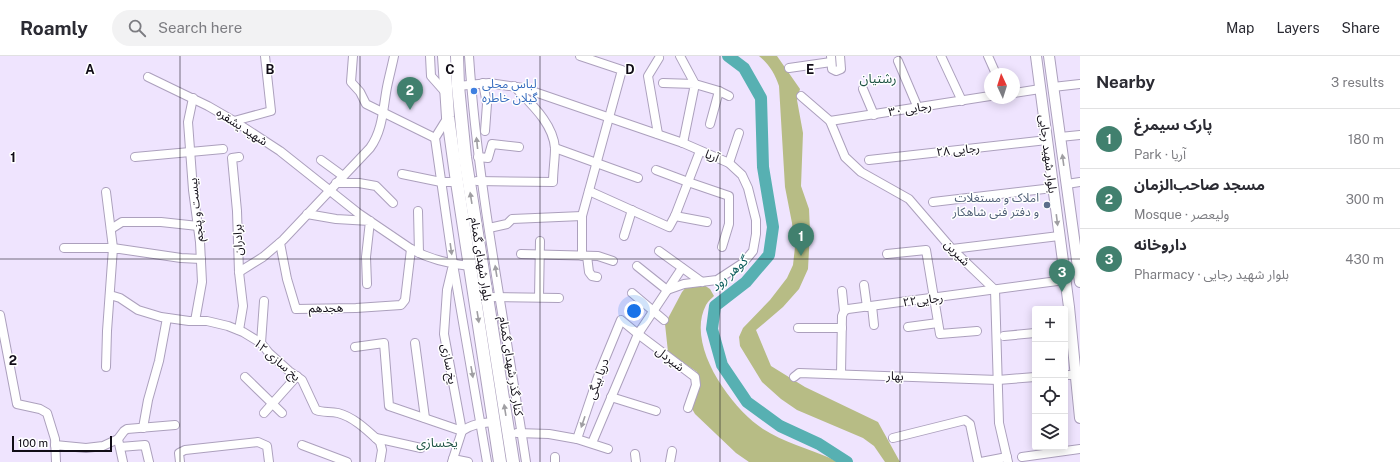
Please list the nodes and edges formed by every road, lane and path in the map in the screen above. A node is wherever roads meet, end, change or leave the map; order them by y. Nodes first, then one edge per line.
1 (265, 56) edge
2 (353, 56) edge
3 (394, 56) edge
4 (430, 56) edge
5 (444, 56) edge
6 (457, 56) edge
7 (469, 56) edge
8 (580, 56) edge
9 (680, 56) edge
10 (840, 56) edge
11 (942, 56) edge
12 (988, 56) edge
13 (1036, 56) edge
14 (1049, 56) edge
15 (659, 58) dead end
16 (831, 59) edge
17 (898, 61) dead end
18 (789, 68) dead end
19 (993, 68) edge
20 (148, 77) dead end
21 (483, 83) junction
22 (663, 83) dead end
23 (695, 84) junction
24 (1080, 84) edge
25 (464, 85) junction
26 (514, 86) junction
27 (1053, 87) junction
28 (862, 89) dead end
29 (1040, 89) junction
30 (719, 91) junction
31 (1020, 92) edge
32 (446, 93) junction
33 (729, 96) dead end
34 (801, 96) dead end
35 (984, 97) edge
36 (193, 98) junction
37 (962, 101) junction
38 (918, 108) junction
39 (383, 113) junction
40 (874, 115) junction
41 (448, 117) junction
42 (610, 117) junction
43 (234, 121) junction
44 (830, 121) junction
45 (710, 124) dead end
46 (485, 130) dead end
47 (658, 134) junction
48 (739, 134) dead end
49 (1080, 135) edge
50 (1060, 137) junction
51 (435, 138) junction
52 (1047, 140) junction
53 (683, 144) junction
54 (519, 147) dead end
55 (555, 148) junction
56 (223, 149) dead end
57 (700, 151) junction
58 (190, 152) junction
59 (239, 156) dead end
60 (135, 157) dead end
61 (478, 157) junction
62 (321, 160) dead end
63 (869, 160) dead end
64 (729, 163) junction
65 (596, 164) junction
66 (656, 170) dead end
67 (402, 174) dead end
68 (343, 176) junction
69 (638, 178) dead end
70 (463, 181) junction
71 (482, 181) junction
72 (442, 182) junction
73 (688, 182) junction
74 (1080, 182) edge
75 (336, 183) junction
76 (1067, 184) junction
77 (1053, 188) junction
78 (329, 190) junction
79 (589, 191) junction
80 (106, 192) dead end
81 (393, 202) dead end
82 (933, 202) dead end
83 (632, 210) junction
84 (418, 211) dead end
85 (307, 214) junction
86 (582, 216) junction
87 (675, 216) junction
88 (370, 221) junction
89 (707, 222) dead end
90 (198, 226) junction
91 (489, 228) junction
92 (110, 229) junction
93 (1077, 232) edge
94 (624, 236) dead end
95 (1059, 236) junction
96 (540, 241) dead end
97 (280, 243) junction
98 (722, 247) dead end
99 (64, 248) dead end
100 (113, 248) junction
101 (952, 249) junction
102 (415, 251) junction
103 (659, 251) dead end
104 (521, 254) dead end
105 (887, 254) dead end
106 (539, 255) junction
107 (584, 256) junction
108 (201, 260) junction
109 (613, 261) dead end
110 (453, 264) junction
111 (470, 266) junction
112 (637, 266) dead end
113 (682, 268) junction
114 (239, 272) junction
115 (598, 277) dead end
116 (1080, 279) edge
117 (1065, 280) junction
118 (702, 282) junction
119 (1080, 282) edge
120 (366, 284) dead end
121 (864, 285) dead end
122 (667, 290) junction
123 (995, 290) junction
124 (842, 292) dead end
125 (632, 293) dead end
126 (110, 295) junction
127 (487, 297) junction
128 (500, 297) junction
129 (539, 297) junction
130 (559, 298) dead end
131 (934, 298) junction
132 (264, 301) dead end
133 (1067, 306) edge
134 (870, 307) junction
135 (654, 310) junction
136 (844, 311) junction
137 (0, 315) edge
138 (168, 318) junction
139 (621, 320) joint
140 (664, 320) dead end
141 (195, 321) junction
142 (938, 323) junction
143 (874, 325) dead end
144 (908, 327) dead end
145 (798, 328) dead end
146 (842, 328) junction
147 (1068, 329) edge
148 (239, 330) junction
149 (506, 330) junction
150 (493, 331) junction
151 (977, 331) dead end
152 (1032, 333) edge
153 (638, 334) junction
154 (1004, 336) dead end
155 (415, 342) dead end
156 (260, 343) junction
157 (355, 347) dead end
158 (510, 362) junction
159 (498, 364) junction
160 (106, 367) dead end
161 (841, 374) junction
162 (1068, 375) edge
163 (1076, 375) junction
164 (297, 376) junction
165 (245, 377) dead end
166 (794, 377) dead end
167 (1032, 378) edge
168 (998, 380) junction
169 (611, 397) junction
170 (272, 403) junction
171 (688, 408) dead end
172 (656, 411) dead end
173 (264, 413) dead end
174 (282, 414) dead end
175 (425, 418) junction
176 (1080, 418) edge
177 (494, 422) junction
178 (480, 423) junction
179 (175, 425) dead end
180 (143, 428) junction
181 (462, 431) junction
182 (508, 433) junction
183 (522, 433) junction
184 (376, 438) junction
185 (893, 438) dead end
186 (577, 439) junction
187 (119, 443) junction
188 (592, 443) junction
189 (55, 445) junction
190 (302, 445) dead end
191 (421, 448) dead end
192 (608, 449) dead end
193 (1080, 449) edge
194 (672, 451) dead end
195 (1022, 457) dead end
196 (453, 460) edge
197 (1007, 460) edge
198 (56, 462) edge
199 (123, 462) edge
200 (149, 462) edge
201 (180, 462) edge
202 (269, 462) edge
203 (347, 462) edge
204 (380, 462) edge
205 (468, 462) edge
206 (487, 462) edge
207 (500, 462) edge
208 (513, 462) edge
209 (526, 462) edge
210 (670, 462) edge
211 (980, 462) edge

1 - 43 street
2 - 39 street
3 - 39 street
4 - 32 street
5 - 32 highway, بلوار شهدای گمنام
6 - 25 highway, بلوار شهدای گمنام
7 - 25 street, کنار گذر شهدای گمنام
8 - 42 street
9 - 23 street
10 - 16 street
11 - 37 street
12 - 19 street
13 - 29 main road, بلوار شهید رجایی
14 - 27 main road, بلوار شهید رجایی
15 - 47 street
16 - 18 street
17 - 38 street
20 - 36 street, شهید یشقره
21 - 25 street, آریا
21 - 26 street, آریا
21 - 46 street
22 - 23 street
23 - 30 street
23 - 53 street
24 - 27 street
61 -> 25 street, کنار گذر شهدای گمنام
25 - 70 highway, بلوار شهدای گمنام
26 - 42 street, آریا
26 - 55 street
27 - 50 main road, بلوار شهید رجایی
28 - 40 street
29 - 31 street
29 - 52 main road, بلوار شهید رجایی
30 - 33 street
30 - 45 street
32 - 41 highway, بلوار شهدای گمنام
34 - 44 street, شیرین
35 - 37 street, رجایی ۳۰
36 - 43 street, شهید یشقره
36 - 58 street, بیست و پنجم
37 - 38 street, رجایی ۳۰
38 - 40 street, رجایی ۳۰
39 - 51 street
39 - 68 street
40 - 44 street, رجایی ۳۰
41 - 51 street
41 - 70 highway, بلوار شهدای گمنام
42 - 47 street, آریا
42 - 65 street
43 - 78 street, شهید یشقره
44 - 101 street, شیرین
47 - 53 street, آریا
48 - 64 street
49 - 50 street
76 -> 50 main road, بلوار شهید رجایی
51 - 72 street
52 - 63 street, رجایی ۲۸
52 - 77 main road, بلوار شهید رجایی
53 - 57 street, آریا
54 - 61 street
55 - 65 street
55 - 71 street
56 - 58 street
57 - 64 street, آریا
57 - 73 street
58 - 60 street
58 - 90 street, بیست و پنجم
59 - 114 street, برادران
61 - 71 street, کنار گذر شهدای گمنام
62 - 68 street
64 - 118 street, آریا
65 - 69 street
65 - 79 street
66 - 73 street
67 - 72 street
68 - 75 street
70 - 71 street
70 - 72 street
70 - 111 highway, بلوار شهدای گمنام
127 -> 70 highway, بلوار شهدای گمنام
71 - 91 street, کنار گذر شهدای گمنام
72 -> 110 street
73 - 87 street
73 - 98 street
74 - 76 street
75 - 78 street
75 - 81 street
76 - 93 main road, بلوار شهید رجایی
77 - 82 street
77 -> 95 main road, بلوار شهید رجایی
78 - 85 street
78 - 88 street
79 - 83 street
79 - 86 street
80 - 92 street
83 - 87 street
83 - 94 street
84 - 102 street
85 - 88 street
85 - 97 street
86 - 91 street
86 - 107 street
87 - 89 street
88 - 102 street
88 - 120 street
90 - 92 street
90 - 108 street, بیست و پنجم
128 -> 91 street, کنار گذر شهدای گمنام
92 - 100 street
93 - 116 main road, بلوار شهید رجایی
95 - 101 street
95 - 117 main road, بلوار شهید رجایی
96 - 106 street
97 - 102 street, هجدهم
97 - 114 street
99 - 100 street
100 - 108 street
100 - 126 street
101 - 123 street, شیرین
102 - 110 street
103 - 113 street
104 - 106 street
105 - 131 street
106 - 107 street
106 - 129 street
107 - 109 street
107 - 115 street
108 - 141 street, بیست و پنجم
110 - 111 street
110 -> 178 street
110 - 181 street, یخ سازی
111 -> 177 highway, بلوار شهدای گمنام
112 - 122 street
113 - 118 street
113 - 122 street
114 - 148 street, برادران
116 - 119 main road, بلوار شهید رجایی
117 - 123 street, ۲۲رجایی
117 - 133 main road, بلوار شهید رجایی
118 - 122 street, آریا
121 - 134 street
122 - 135 street
123 - 131 street, ۲۲رجایی
123 - 168 street
124 - 136 street
125 - 135 street
126 - 138 street, یخ سازی ۱۲
126 - 160 street
127 - 128 street
127 - 150 highway, بلوار شهدای گمنام
128 - 129 street
128 - 149 street, کنار گذر شهدای گمنام
129 - 130 street
131 - 134 street, ۲۲رجایی
131 - 142 street
132 - 156 street
134 - 136 street, ۲۲رجایی
134 - 143 street
135 - 140 street
135 - 153 street
136 - 146 street
137 - 189 street
138 - 141 street, یخ سازی ۱۲
138 - 180 street
139 - 153 street, شیردل
139 -> 186 street, دریا بیگی
141 - 148 street, یخ سازی ۱۲
142 - 144 street
142 - 151 street
145 - 146 street
146 - 161 street
147 - 163 main road, بلوار شهید رجایی
148 - 156 street, یخ سازی ۱۲
149 - 150 street
149 - 158 street, کنار گذر شهدای گمنام
150 - 159 highway, بلوار شهدای گمنام
152 - 154 street
153 - 169 street
153 - 171 street, شیردل
155 - 175 street
156 - 164 street, یخ سازی ۱۲
157 - 175 street
158 - 159 street
158 - 183 street, کنار گذر شهدای گمنام
182 -> 159 highway, بلوار شهدای گمنام
161 - 166 street, بهار
161 - 168 street, بهار
162 - 163 street
163 - 176 main road, بلوار شهید رجایی
164 - 170 street
164 - 184 street, یخ سازی ۱۲
165 - 170 street
167 - 168 street, بهار
168 - 197 street
169 - 172 street
169 - 188 street
170 - 173 street
170 - 174 street
175 - 181 street
177 - 178 street
177 - 207 highway, بلوار شهدای گمنام
178 - 181 street
178 - 206 street
179 - 180 street
180 - 187 street
181 - 196 street, یخ سازی
182 - 183 street
182 - 208 highway, بلوار شهدای گمنام
183 - 186 street
183 - 209 street, کنار گذر شهدای گمنام
184 - 191 street
184 - 204 street
185 - 211 street
186 - 188 street
187 - 189 street
187 - 199 street
187 - 200 street
188 - 192 street
189 - 198 street
190 - 203 street
193 - 195 street
194 - 210 street
196 - 205 street
197 - 211 street
201 - 202 street

